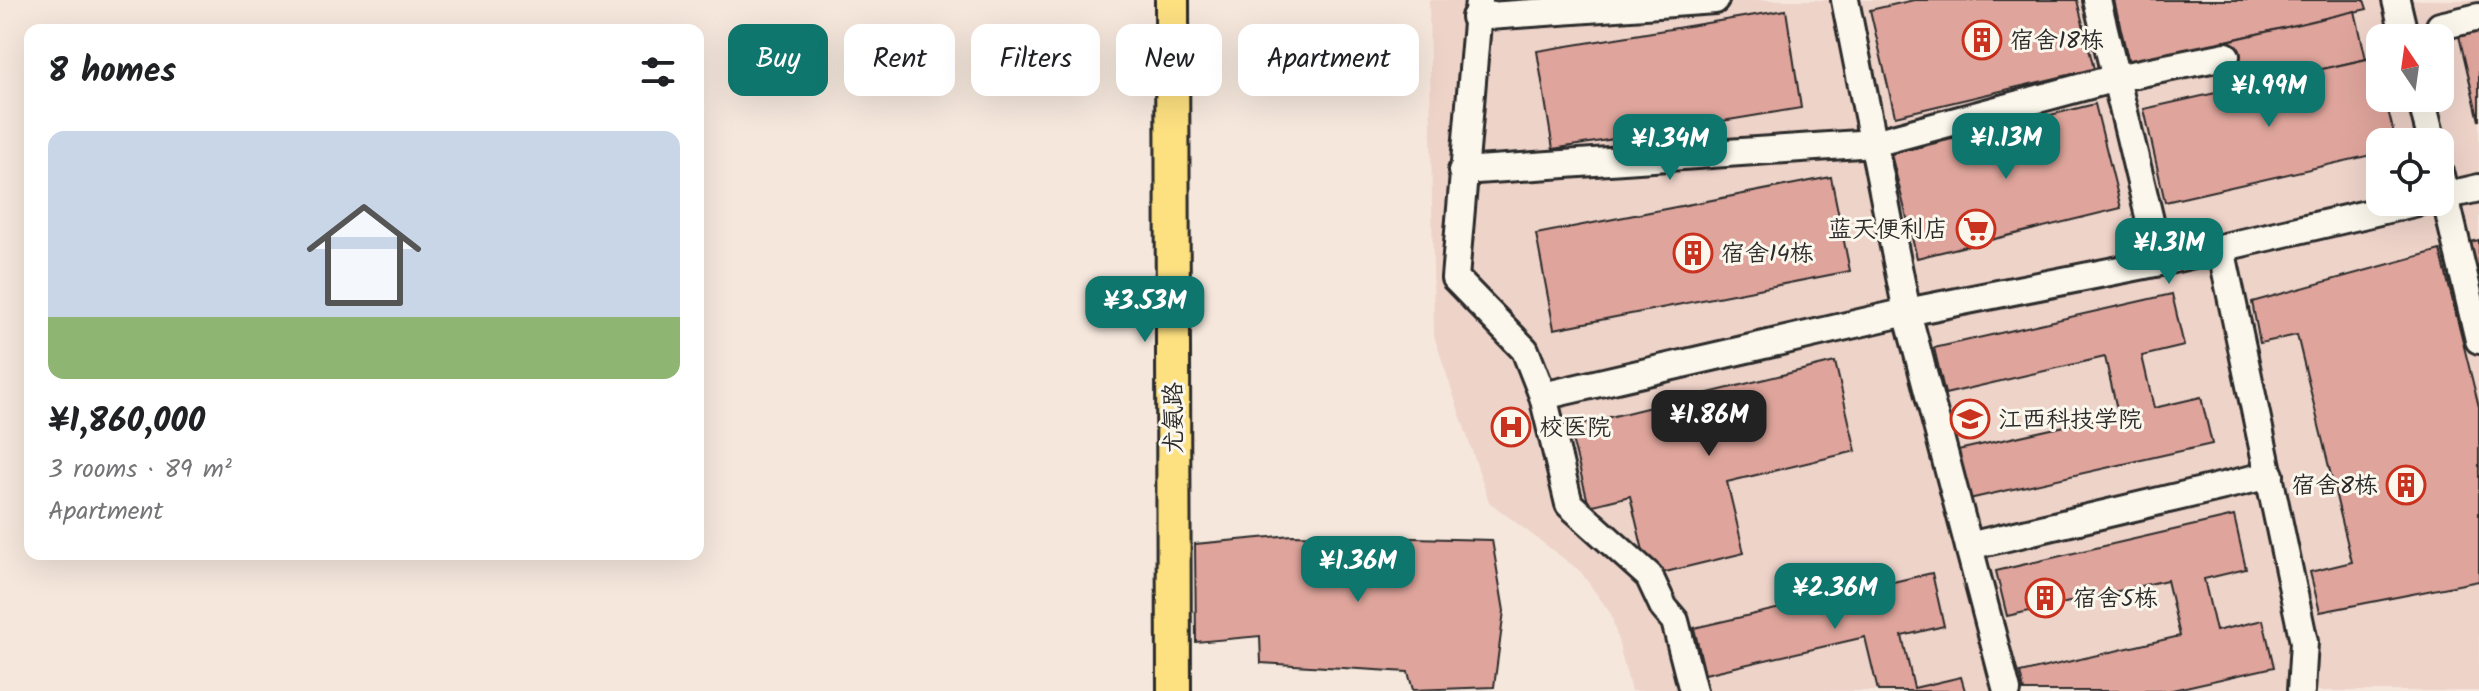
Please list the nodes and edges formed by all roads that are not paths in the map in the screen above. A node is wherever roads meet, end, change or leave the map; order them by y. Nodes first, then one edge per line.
1 (1172, 0) edge
2 (1715, 0) edge
3 (1845, 0) edge
4 (2097, 0) edge
5 (2396, 0) edge
6 (1477, 8) edge
7 (2479, 17) edge
8 (2402, 24) edge
9 (2449, 24) edge
10 (2226, 56) dead end
11 (2116, 78) junction
12 (1874, 143) junction
13 (1462, 171) junction
14 (2479, 188) edge
15 (2454, 189) edge
16 (2366, 214) edge
17 (2449, 216) edge
18 (2221, 248) junction
19 (2160, 262) junction
20 (1907, 312) junction
21 (2479, 340) edge
22 (1543, 396) junction
23 (2270, 475) junction
24 (1969, 546) junction
25 (1174, 691) edge
26 (1693, 691) edge
27 (2007, 691) edge
28 (2301, 691) edge

1 - 25 main road, 尤氨路
2 - 6 street
3 - 12 street
4 - 11 street
5 - 8 street
6 - 13 street
7 - 9 street
10 - 11 street
11 - 12 street
11 - 19 street
12 - 13 street
12 - 20 street
13 - 22 street
14 - 15 street
16 - 18 street
17 - 21 street
18 - 19 street
18 - 23 street
19 - 20 street
20 - 22 street
20 - 24 street
22 - 26 street
23 - 24 street
23 - 28 street
24 - 27 street

